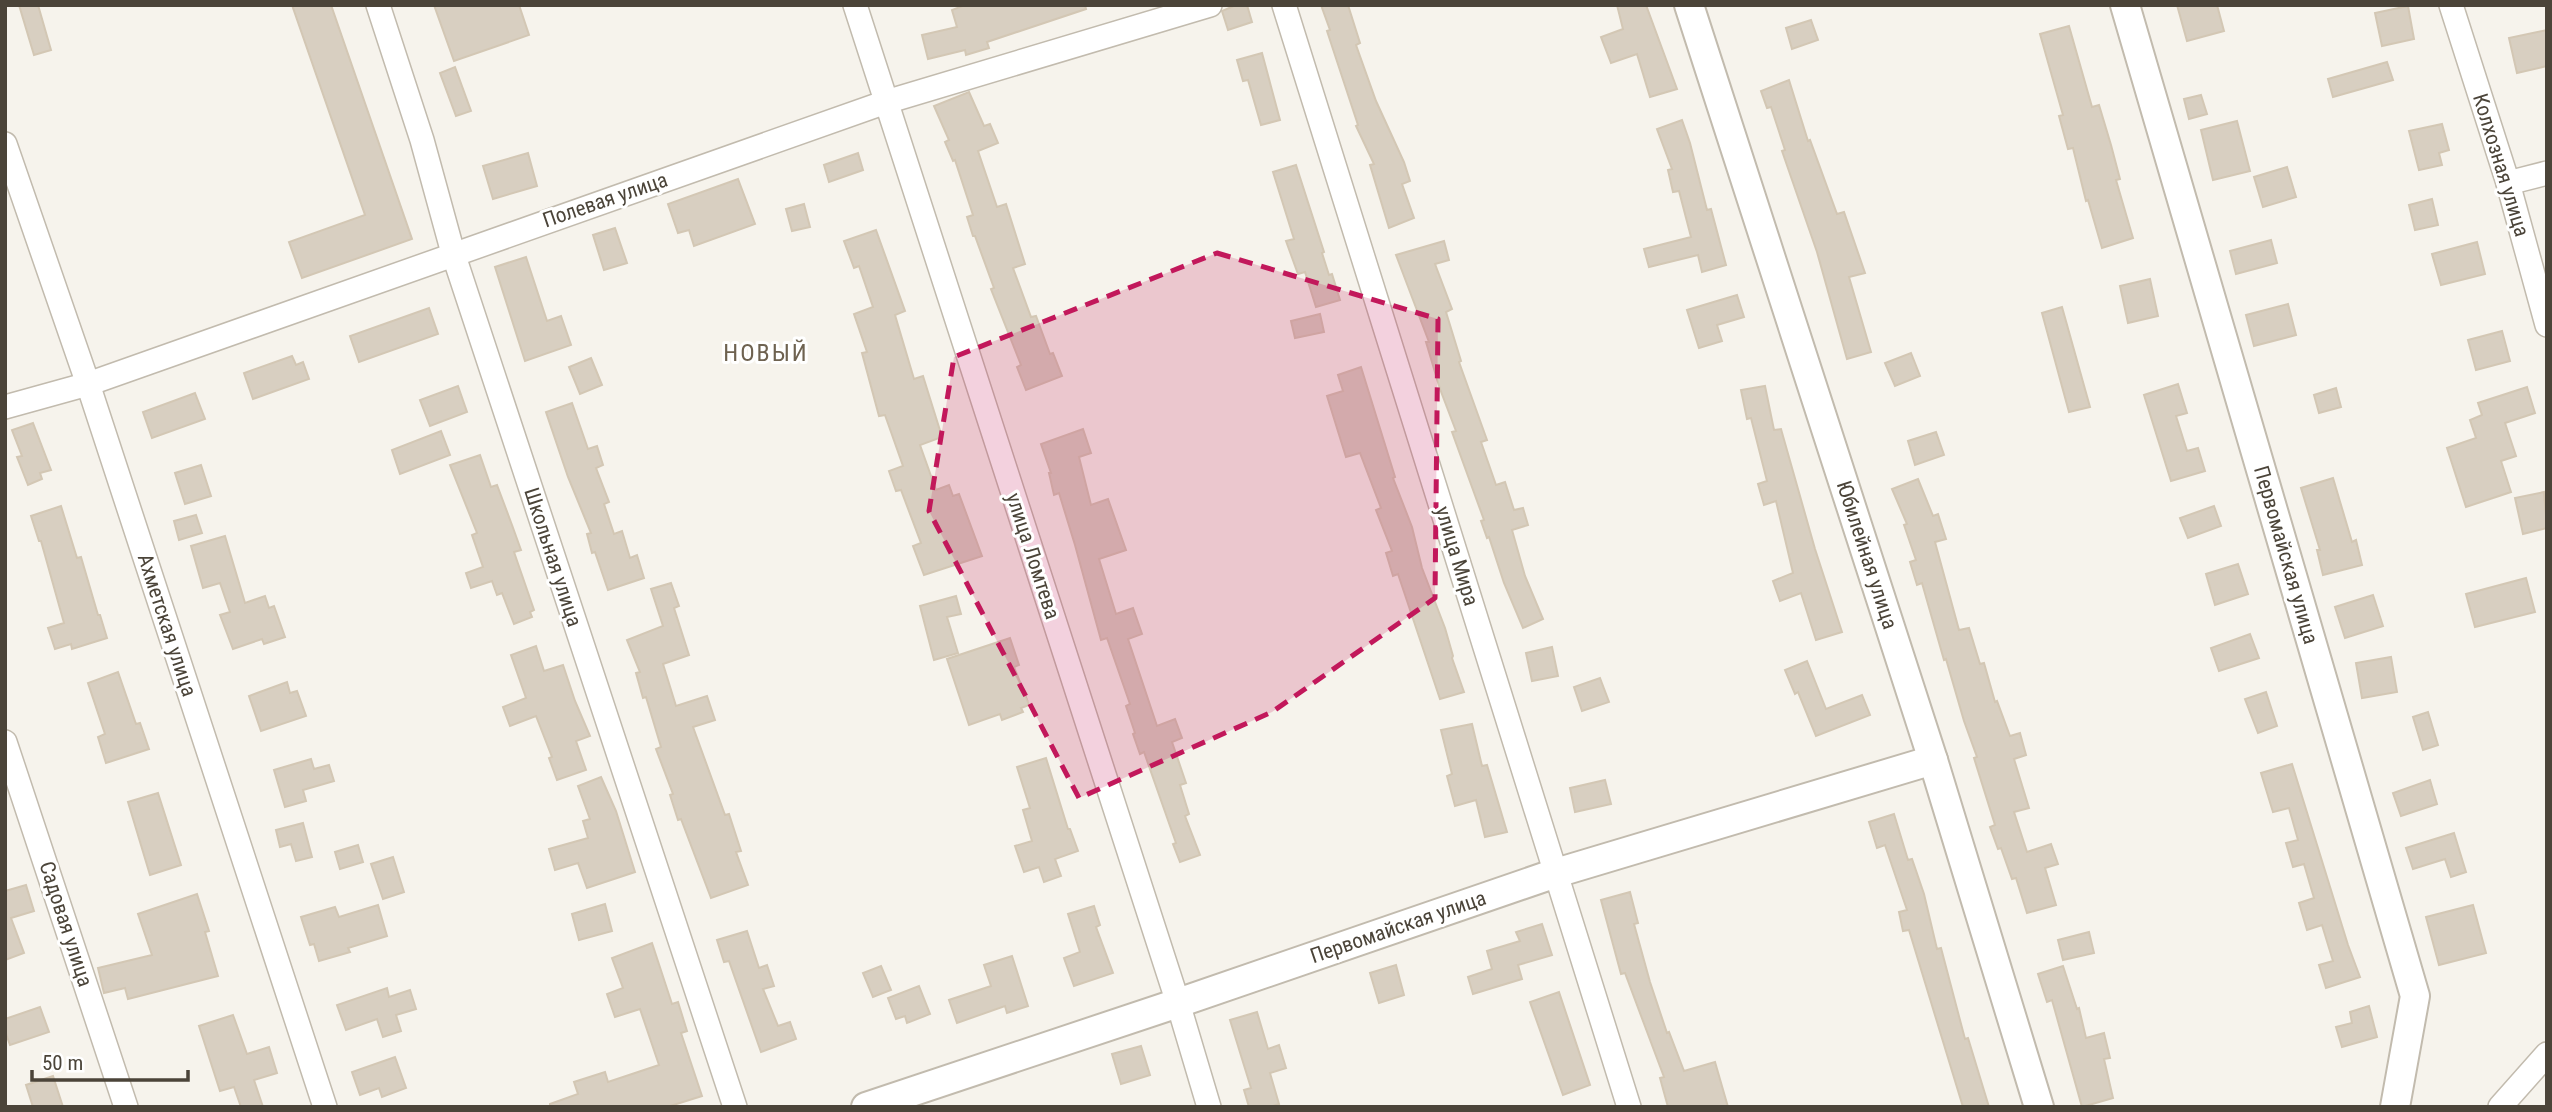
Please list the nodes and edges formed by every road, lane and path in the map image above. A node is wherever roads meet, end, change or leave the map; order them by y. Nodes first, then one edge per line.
1 (378, 5) edge
2 (855, 5) edge
3 (1210, 5) edge
4 (1284, 5) edge
5 (1689, 5) edge
6 (2125, 5) edge
7 (2451, 5) edge
8 (886, 102) junction
9 (5, 144) edge
10 (2547, 173) edge
11 (2508, 183) junction
12 (453, 253) junction
13 (2547, 326) edge
14 (88, 384) junction
15 (5, 407) edge
16 (5, 742) edge
17 (1933, 760) junction
18 (1556, 873) junction
19 (1178, 1003) junction
20 (2547, 1054) edge
21 (126, 1107) edge
22 (325, 1107) edge
23 (735, 1107) edge
24 (866, 1107) edge
25 (1209, 1107) edge
26 (1629, 1107) edge
27 (2039, 1107) edge
28 (2395, 1107) edge
29 (2500, 1107) edge

1 - 12 street, Школьная улица
2 - 8 street, улица Ломтева
3 - 8 street, Полевая улица
4 - 18 street, улица Мира
5 - 17 street, Юбилейная улица
6 - 28 street, Первомайская улица
7 - 11 street, Колхозная улица
8 - 12 street, Полевая улица
8 - 19 street, улица Ломтева
9 - 14 street, Ахметская улица
10 - 11 street
11 - 13 street, Колхозная улица
12 - 14 street, Полевая улица
12 - 23 street, Школьная улица
14 - 15 street, Полевая улица
14 - 22 street, Ахметская улица
16 - 21 street, Садовая улица
17 - 18 street, Первомайская улица
17 - 27 street, Юбилейная улица
18 - 19 street, Первомайская улица
18 - 26 street, улица Мира
19 - 24 street, Первомайская улица
19 - 25 street, улица Ломтева
20 - 29 street

